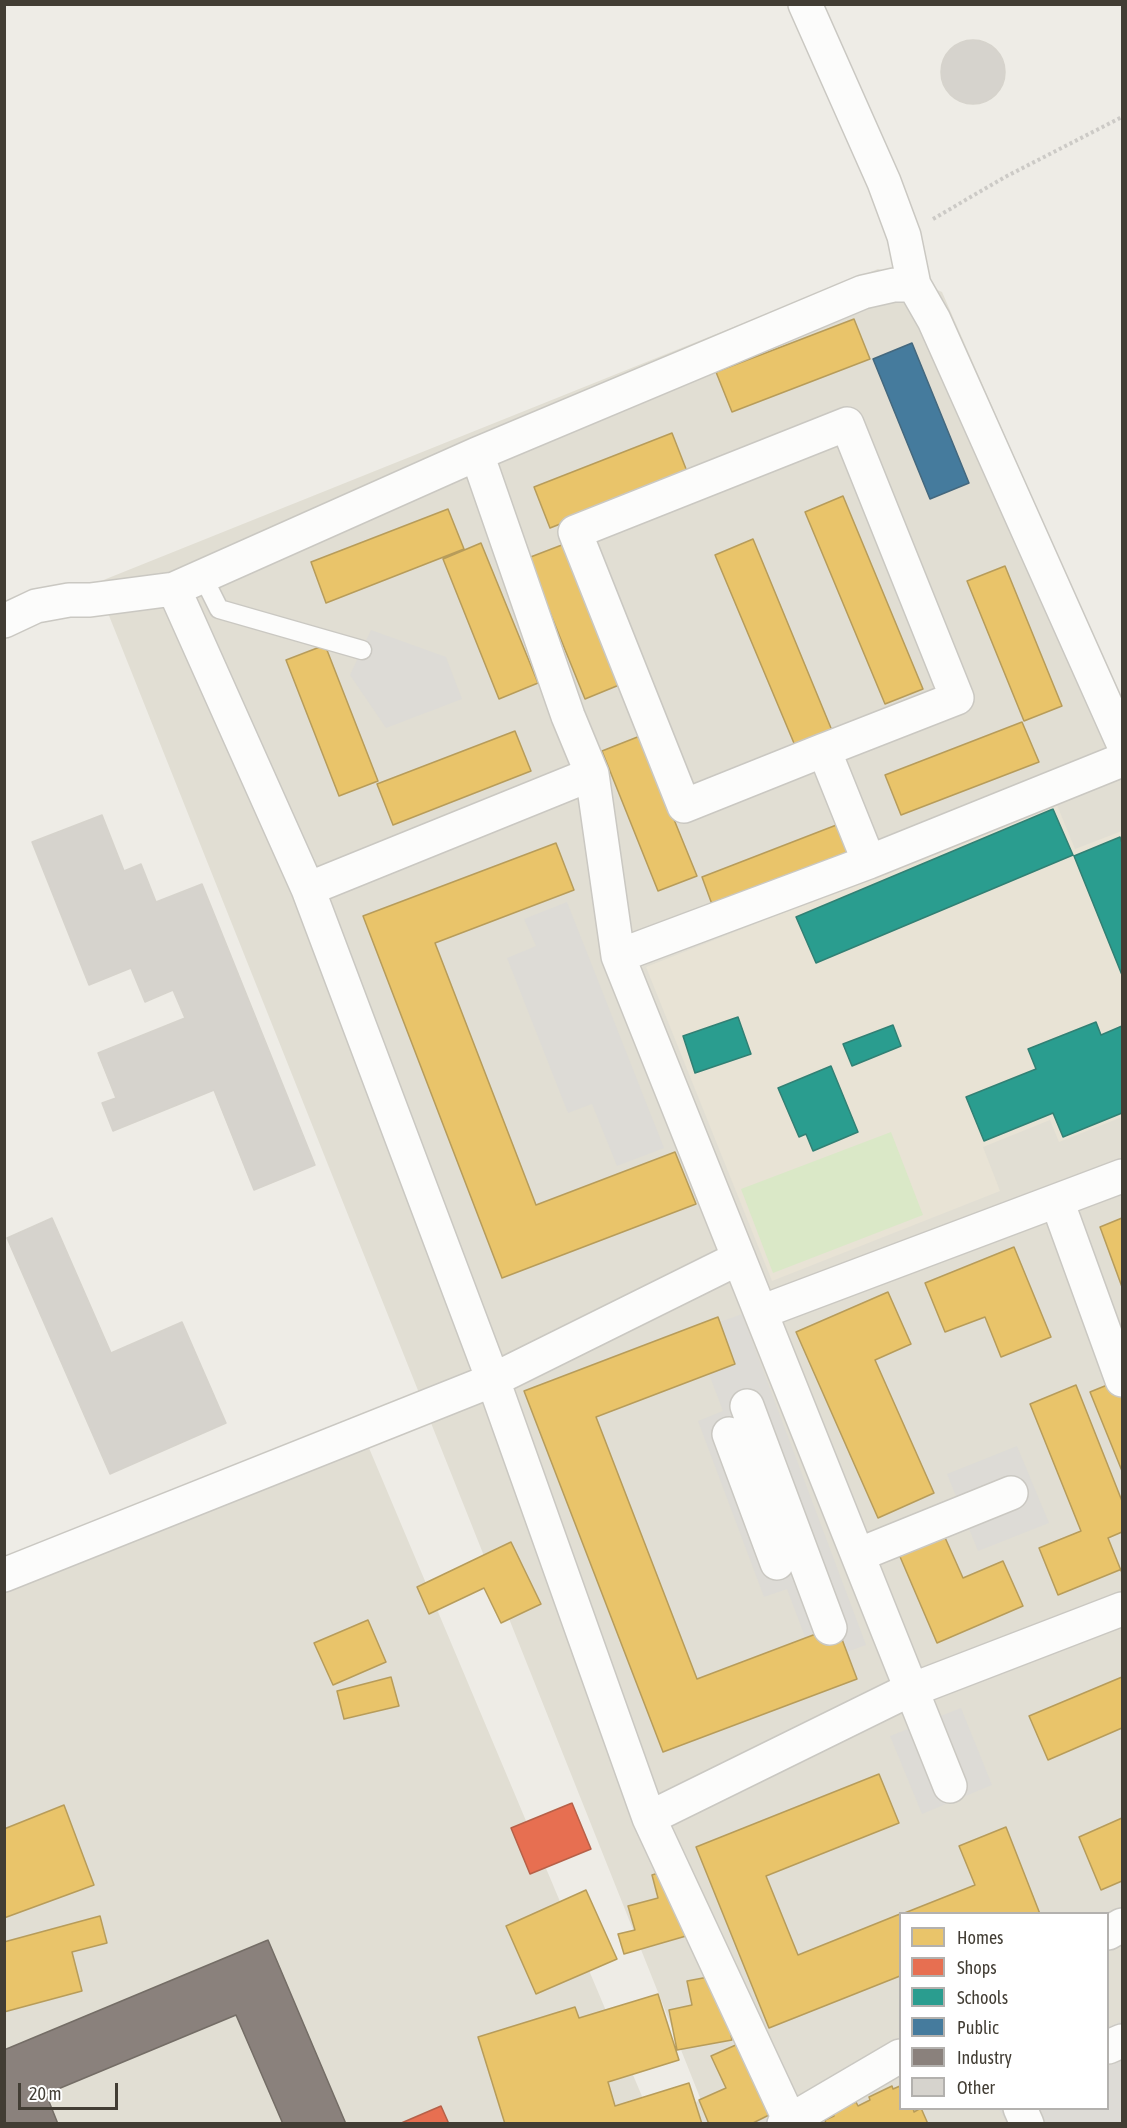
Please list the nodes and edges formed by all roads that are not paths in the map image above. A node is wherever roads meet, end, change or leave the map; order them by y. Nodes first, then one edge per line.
1 (805, 4) edge
2 (914, 285) junction
3 (477, 454) junction
4 (188, 583) junction
5 (4, 621) edge
6 (362, 650) dead end
7 (1122, 741) edge
8 (824, 750) junction
9 (1122, 760) edge
10 (592, 774) junction
11 (869, 862) junction
12 (308, 889) junction
13 (618, 956) junction
14 (1122, 1176) edge
15 (1056, 1201) junction
16 (739, 1258) junction
17 (761, 1312) junction
18 (493, 1380) junction
19 (1122, 1380) edge
20 (747, 1406) dead end
21 (729, 1434) dead end
22 (826, 1473) junction
23 (1011, 1493) dead end
24 (766, 1495) junction
25 (858, 1555) junction
26 (777, 1563) dead end
27 (4, 1575) edge
28 (1122, 1609) edge
29 (830, 1628) dead end
30 (912, 1690) junction
31 (950, 1786) dead end
32 (649, 1818) junction
33 (1122, 1925) edge
34 (1109, 1933) edge
35 (899, 2057) edge
36 (1020, 2110) edge
37 (787, 2122) edge
38 (1027, 2124) edge

1 - 2 street
2 - 3 street
2 - 7 street
3 - 4 street
3 - 10 street
4 - 5 street
4 - 6 lane
4 - 12 street
8 - 8 street
8 - 11 street
9 - 11 street
10 - 12 street
10 - 13 street
11 - 13 street
12 - 18 street
13 - 16 street
14 - 15 street
15 - 17 street
15 - 19 street
16 - 17 street
16 - 18 street
17 - 22 street
18 - 27 street
18 - 32 street
20 - 24 street
21 - 24 street
22 - 24 street
22 - 25 street
23 - 25 street
24 - 26 street
24 - 29 street
25 - 30 street
28 - 30 street
30 - 31 street
30 - 32 street
32 - 37 street
33 - 34 street
35 - 37 street
36 - 38 street

